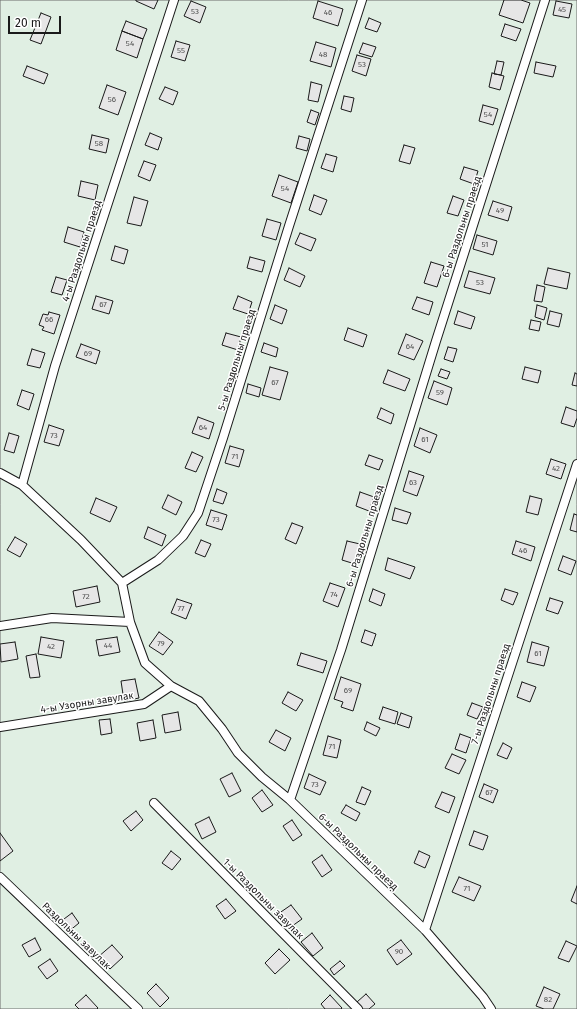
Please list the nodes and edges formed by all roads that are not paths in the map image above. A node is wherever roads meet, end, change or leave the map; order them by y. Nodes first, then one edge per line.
1 (174, 0) edge
2 (362, 0) edge
3 (545, 0) edge
4 (577, 464) edge
5 (0, 473) edge
6 (22, 485) junction
7 (122, 583) junction
8 (130, 622) junction
9 (0, 626) edge
10 (171, 686) junction
11 (0, 727) edge
12 (290, 800) junction
13 (154, 803) dead end
14 (0, 877) edge
15 (425, 930) junction
16 (138, 1009) edge
17 (358, 1009) edge
18 (491, 1009) edge

1 - 6 lane, 4-ы Раздольны праезд
2 - 7 lane, 5-ы Раздольны праезд
3 - 12 lane, 6-ы Раздольны праезд
4 - 15 lane, 7-ы Раздольны праезд
5 - 6 lane
6 - 7 lane
7 - 8 lane
8 - 9 lane
8 - 10 lane
10 - 11 lane, 4-ы Узорны завулак
10 - 12 lane
12 - 15 lane, 6-ы Раздольны праезд
13 - 17 lane, 1-ы Раздольны завулак
14 - 16 lane, Раздольны завулак
15 - 18 lane, 6-ы Раздольны праезд

